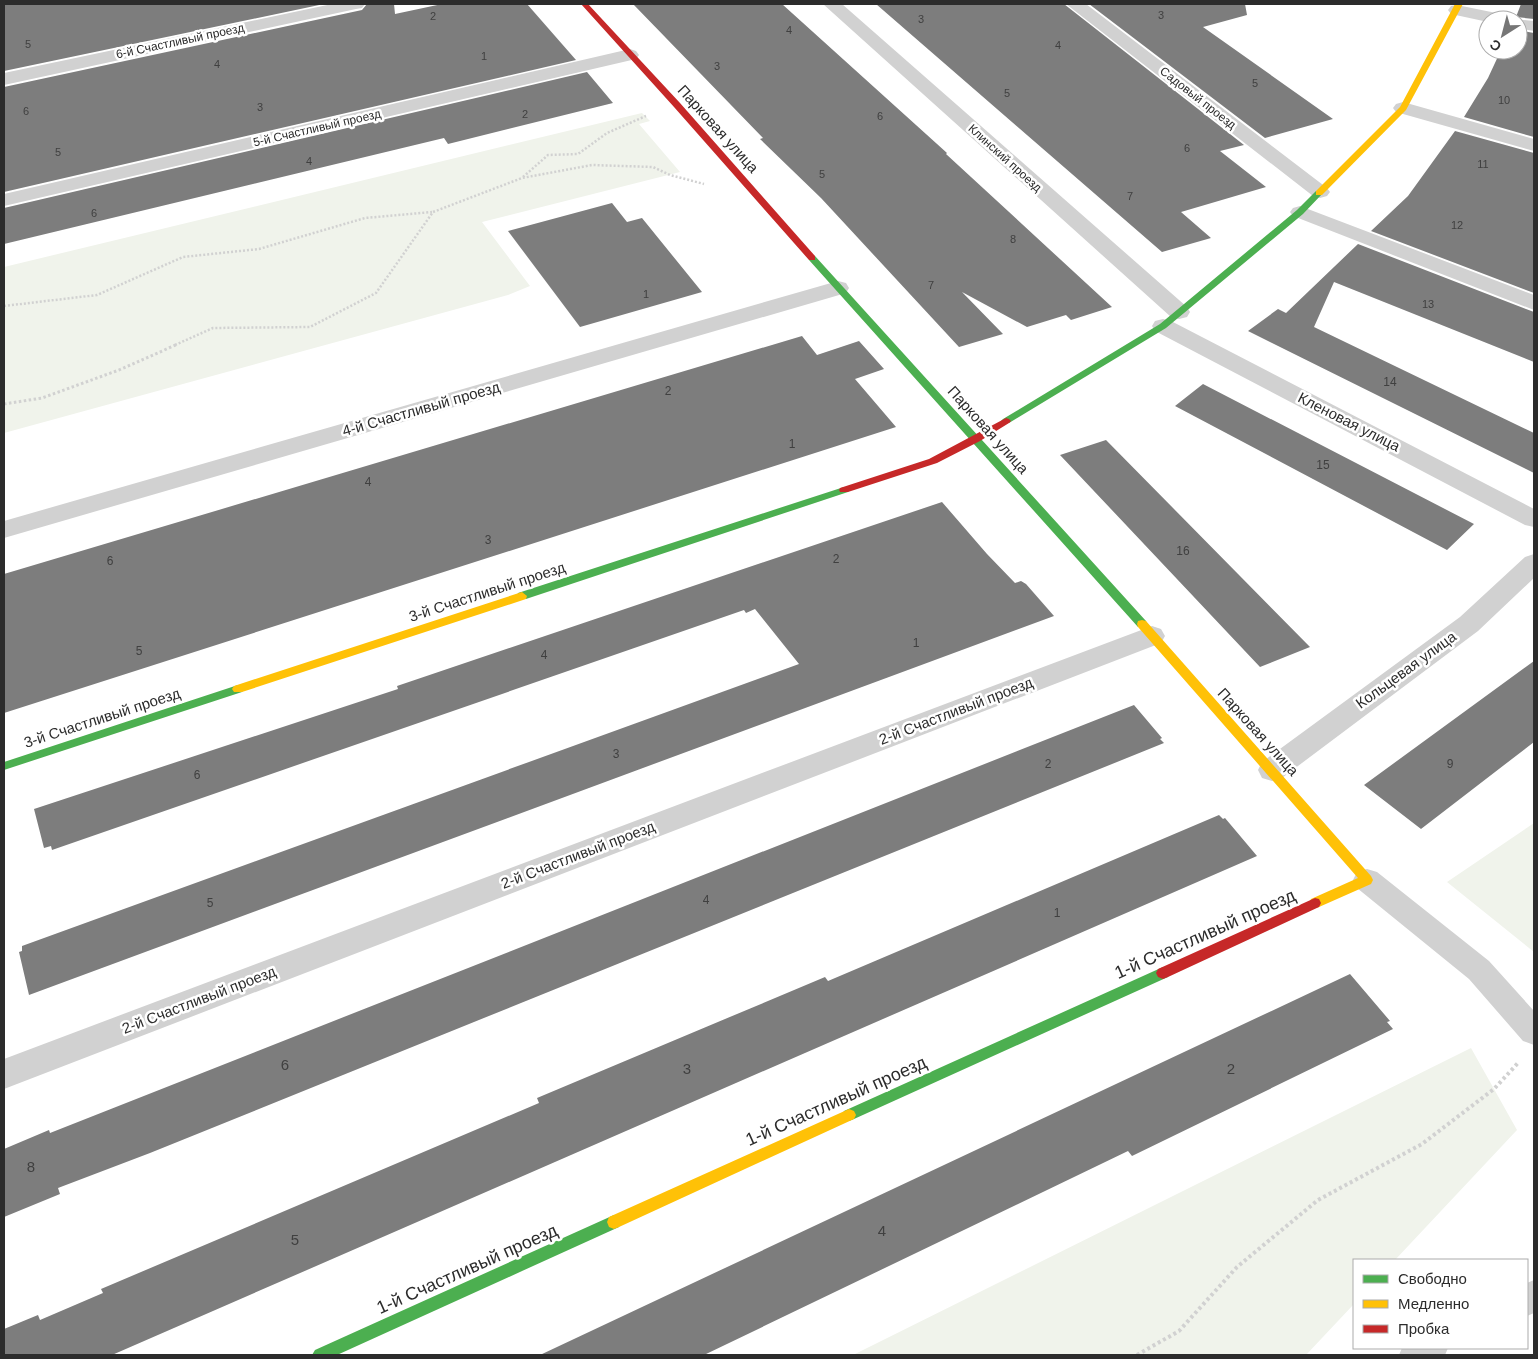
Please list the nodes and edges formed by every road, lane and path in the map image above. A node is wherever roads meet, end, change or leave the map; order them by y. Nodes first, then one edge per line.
1 (356, 4) edge
2 (584, 4) edge
3 (832, 4) edge
4 (1075, 4) edge
5 (1458, 7) edge
6 (1478, 12) edge
7 (630, 55) junction
8 (4, 79) edge
9 (677, 105) junction
10 (1403, 108) junction
11 (1534, 145) edge
12 (522, 178) junction
13 (752, 190) junction
14 (1320, 192) junction
15 (4, 200) edge
16 (433, 212) junction
17 (1300, 212) junction
18 (838, 288) junction
19 (1534, 303) edge
20 (4, 306) edge
21 (1171, 319) junction
22 (4, 404) edge
23 (977, 439) junction
24 (1534, 519) edge
25 (4, 530) edge
26 (1534, 564) edge
27 (1152, 636) junction
28 (4, 766) edge
29 (1272, 770) junction
30 (1366, 880) junction
31 (1529, 1044) edge
32 (4, 1074) edge
33 (1429, 1349) edge
34 (320, 1355) edge
35 (1137, 1355) edge
36 (1416, 1355) edge

1 - 8 street, 6-й Счастливый проезд
2 - 7 street, Парковая улица
3 - 21 street, Клинский проезд
4 - 14 street, Садовый проезд
5 - 6 street
5 - 10 street
7 - 9 street, Парковая улица
7 - 15 street, 5-й Счастливый проезд
9 - 12 path
9 - 13 street, Парковая улица
10 - 11 street
10 - 14 street
12 - 13 path
12 - 16 path
13 - 18 street, Парковая улица
14 - 17 street
16 - 20 path
16 - 22 path
17 - 19 street
17 - 21 street
18 - 23 street, Парковая улица
18 - 25 street, 4-й Счастливый проезд
21 - 23 street
21 - 24 street, Кленовая улица
23 - 27 street, Парковая улица
23 - 28 street, 3-й Счастливый проезд
26 - 29 street, Кольцевая улица
27 - 29 street, Парковая улица
27 - 32 street, 2-й Счастливый проезд
29 - 30 street, Парковая улица
30 - 31 lane
30 - 34 street, 1-й Счастливый проезд
31 - 35 path
33 - 36 lane

